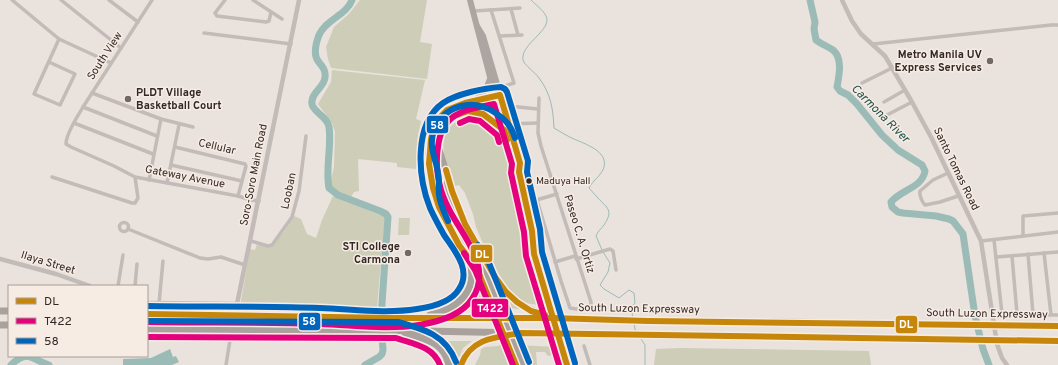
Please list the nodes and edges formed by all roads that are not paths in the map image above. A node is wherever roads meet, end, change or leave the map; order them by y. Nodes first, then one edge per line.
1 (12, 0) edge
2 (60, 0) edge
3 (108, 0) edge
4 (225, 0) edge
5 (253, 0) edge
6 (299, 0) edge
7 (470, 0) edge
8 (842, 0) edge
9 (151, 1) edge
10 (520, 8) dead end
11 (511, 9) junction
12 (491, 10) junction
13 (473, 11) junction
14 (271, 12) junction
15 (282, 19) dead end
16 (138, 22) junction
17 (478, 26) junction
18 (1058, 26) edge
19 (204, 33) dead end
20 (500, 36) junction
21 (59, 39) junction
22 (290, 44) junction
23 (873, 44) junction
24 (121, 48) junction
25 (48, 62) junction
26 (111, 63) junction
27 (892, 68) junction
28 (490, 77) junction
29 (862, 83) dead end
30 (498, 88) junction
31 (904, 90) junction
32 (92, 93) junction
33 (497, 96) junction
34 (539, 98) dead end
35 (474, 101) junction
36 (884, 102) dead end
37 (912, 102) junction
38 (501, 105) junction
39 (83, 107) junction
40 (538, 110) junction
41 (468, 112) junction
42 (887, 115) dead end
43 (439, 118) joint
44 (161, 119) junction
45 (451, 119) joint
46 (74, 123) junction
47 (538, 123) junction
48 (180, 124) junction
49 (508, 124) junction
50 (193, 128) dead end
51 (504, 130) junction
52 (157, 136) junction
53 (306, 136) dead end
54 (175, 147) junction
55 (438, 147) junction
56 (153, 154) junction
57 (171, 166) junction
58 (446, 170) junction
59 (519, 172) junction
60 (948, 173) junction
61 (52, 177) dead end
62 (135, 177) junction
63 (148, 180) junction
64 (242, 181) junction
65 (167, 183) junction
66 (557, 194) junction
67 (238, 196) junction
68 (958, 196) junction
69 (537, 200) junction
70 (259, 201) junction
71 (526, 203) junction
72 (1058, 213) edge
73 (128, 228) dead end
74 (532, 231) junction
75 (1058, 232) edge
76 (1023, 236) junction
77 (994, 240) junction
78 (251, 241) junction
79 (981, 241) junction
80 (468, 245) junction
81 (1058, 252) edge
82 (1044, 253) junction
83 (1028, 254) junction
84 (123, 255) dead end
85 (996, 256) junction
86 (1012, 256) junction
87 (576, 257) junction
88 (0, 259) edge
89 (469, 260) junction
90 (163, 261) dead end
91 (555, 262) junction
92 (137, 264) dead end
93 (245, 264) junction
94 (616, 270) dead end
95 (87, 285) edge
96 (118, 285) edge
97 (135, 285) edge
98 (494, 301) junction
99 (148, 303) edge
100 (159, 303) junction
101 (148, 314) edge
102 (1017, 314) junction
103 (1033, 314) junction
104 (1051, 314) junction
105 (1058, 315) edge
106 (418, 317) junction
107 (552, 318) junction
108 (1058, 326) edge
109 (148, 329) edge
110 (397, 330) junction
111 (521, 333) junction
112 (230, 340) tunnel mouth
113 (1058, 341) edge
114 (584, 346) dead end
115 (514, 352) junction
116 (226, 365) edge
117 (449, 365) edge
118 (461, 365) edge
119 (516, 365) edge
120 (522, 365) edge
121 (567, 365) edge
122 (574, 365) edge
123 (590, 365) edge
124 (1007, 365) edge

1 - 21 street
2 - 24 street
3 - 16 street
4 - 14 street
5 - 14 street
6 - 22 street, Soro-Soro Main Road
7 - 13 highway
8 - 23 street, Santo Tomas Road
9 - 16 street, South View
10 - 11 street
11 - 12 street
11 - 20 street
12 - 13 street
12 - 20 street
13 - 17 highway
14 - 15 street
16 - 24 street, South View
17 - 28 highway
17 - 30 highway
18 - 23 street
19 - 22 street
20 - 30 street
21 - 25 street
21 - 26 street
22 - 70 street, Soro-Soro Main Road
23 - 27 street, Santo Tomas Road
24 - 26 street, South View
25 - 25 street
26 - 32 street, South View
27 - 29 street
27 - 31 street, Santo Tomas Road
28 - 33 highway
28 - 35 highway
30 - 33 highway
31 - 36 street
31 - 37 street, Santo Tomas Road
32 - 39 street, South View
32 - 44 street
33 - 35 highway
33 - 38 highway
34 - 40 street, Paseo C. A. Ortiz
35 - 43 highway
37 - 42 street
37 - 60 street, Santo Tomas Road
38 - 40 street
38 - 41 highway
38 - 49 highway
38 - 51 highway
39 - 46 street, South View
39 - 52 street
40 - 47 street, Paseo C. A. Ortiz
41 - 45 highway
41 - 51 highway
43 - 89 highway
44 - 48 street
44 - 52 street
45 - 55 highway
46 - 56 street
46 - 62 street, Gateway Avenue
47 - 49 street
47 - 66 street, Paseo C. A. Ortiz
48 - 50 street
48 - 54 street
49 - 59 highway
51 - 59 highway
52 - 56 street
53 - 78 street, Looban
54 - 57 street
54 - 64 street, Cellular
55 - 58 highway
55 - 80 highway
56 - 63 street
57 - 64 street
57 - 65 street
58 - 80 highway
58 - 107 highway
59 - 71 highway
60 - 68 street, Santo Tomas Road
60 - 68 street
61 - 62 street
62 - 63 street, Gateway Avenue
63 - 65 street, Gateway Avenue
64 - 67 street, Cellular
65 - 67 street, Gateway Avenue
66 - 69 street
66 - 87 street, Paseo C. A. Ortiz
67 - 70 street, Gateway Avenue
68 - 79 street, Santo Tomas Road
69 - 71 street
69 - 91 street
70 - 78 street, Soro-Soro Main Road
71 - 74 highway
72 - 76 street
73 - 93 street
74 - 121 highway, bridge
74 - 122 highway, bridge
75 - 76 street
76 - 77 street
77 - 79 street
77 - 85 street
78 - 93 street, Soro-Soro Main Road
79 - 124 street, Santo Tomas Road
80 - 98 highway
81 - 82 street
82 - 83 street
82 - 104 street
83 - 86 street
83 - 103 street
84 - 96 street
85 - 86 street
85 - 102 street
86 - 102 street
87 - 91 street
87 - 91 street, Paseo C. A. Ortiz
87 - 94 street
88 - 95 street, Ilaya Street
89 - 98 highway
89 - 106 highway
90 - 100 street
92 - 97 street
93 - 100 street, Soro-Soro Main Road
98 - 115 highway, bridge
99 - 100 street
101 - 106 highway, South Luzon Expressway
102 - 103 street
103 - 104 street
104 - 105 street
106 - 107 highway, South Luzon Expressway
107 - 108 highway, South Luzon Expressway, bridge
109 - 110 highway
110 - 111 highway
110 - 117 highway
111 - 113 highway, bridge
111 - 118 highway
112 - 116 street
114 - 123 street
115 - 119 highway
115 - 120 highway

